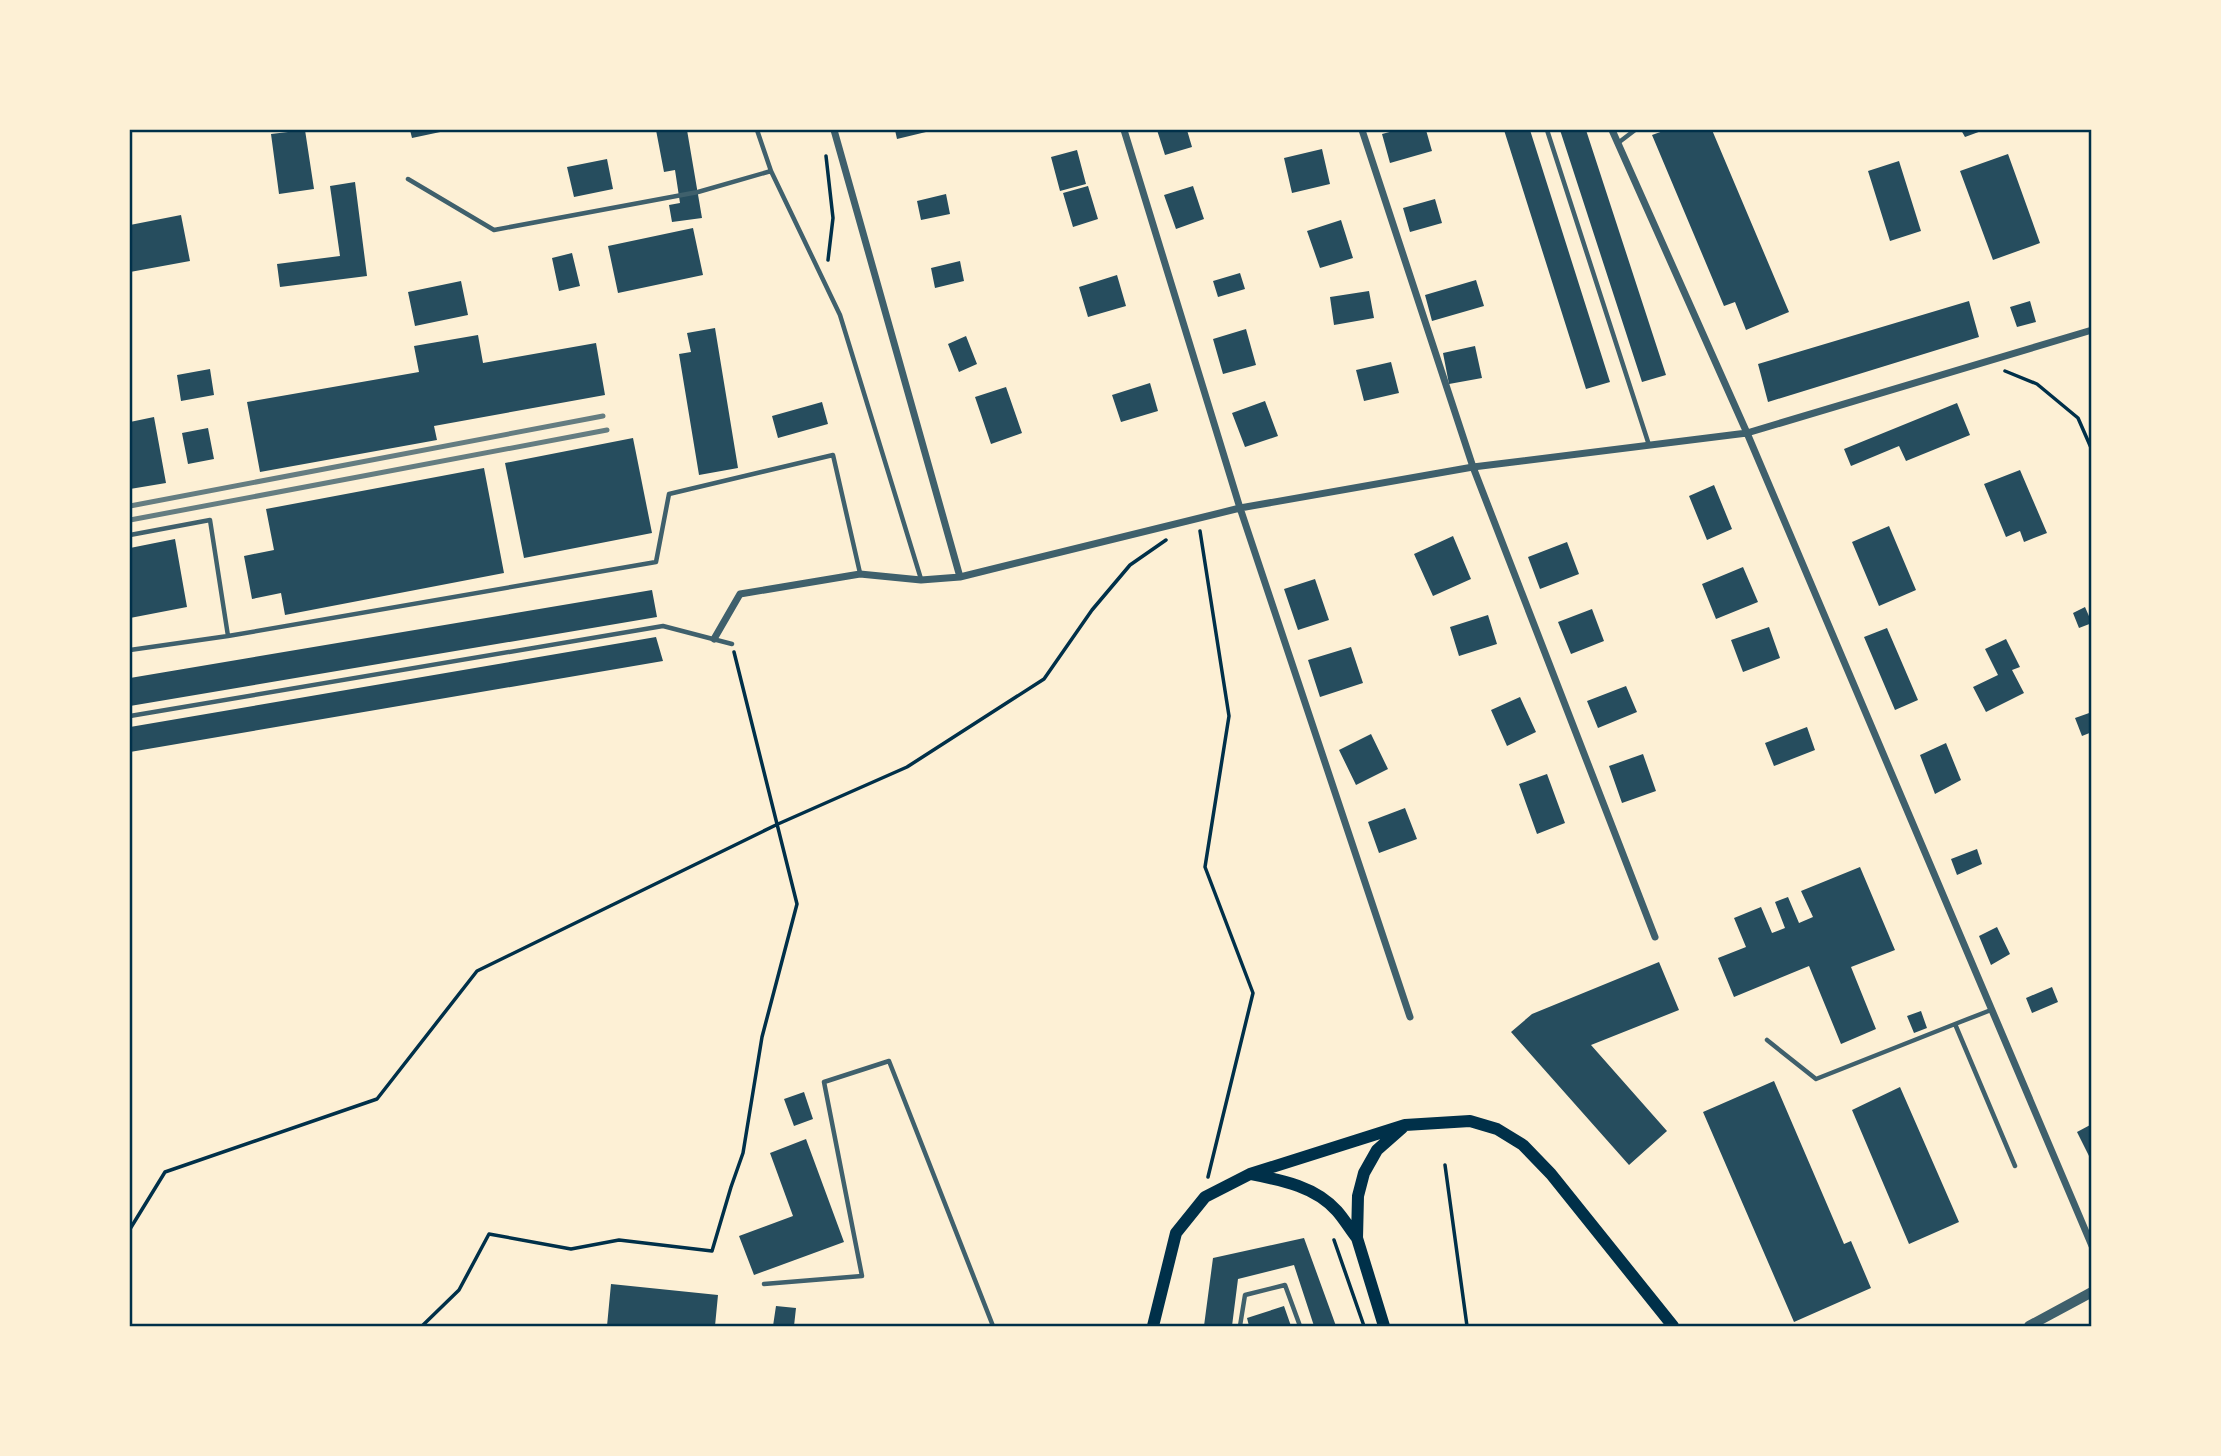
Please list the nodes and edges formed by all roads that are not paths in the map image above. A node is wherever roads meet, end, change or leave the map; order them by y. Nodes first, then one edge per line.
1 (757, 130) edge
2 (834, 130) edge
3 (1125, 130) edge
4 (1362, 130) edge
5 (1547, 130) edge
6 (1612, 130) edge
7 (1635, 130) edge
8 (1618, 143) junction
9 (771, 171) junction
10 (408, 179) dead end
11 (2091, 330) edge
12 (1747, 433) junction
13 (1649, 445) junction
14 (1474, 467) junction
15 (1240, 508) junction
16 (130, 535) edge
17 (860, 574) junction
18 (960, 577) junction
19 (921, 580) junction
20 (228, 636) junction
21 (713, 639) junction
22 (732, 644) road end
23 (130, 650) edge
24 (130, 716) edge
25 (1655, 937) dead end
26 (1991, 1010) junction
27 (1410, 1017) dead end
28 (1955, 1024) junction
29 (1767, 1040) dead end
30 (1405, 1125) junction
31 (2015, 1166) dead end
32 (1250, 1174) junction
33 (1357, 1238) junction
34 (2091, 1247) edge
35 (764, 1284) dead end
36 (2091, 1292) edge
37 (993, 1326) edge
38 (1153, 1326) edge
39 (1240, 1326) edge
40 (1300, 1326) edge
41 (1384, 1326) edge
42 (1673, 1326) edge
43 (2029, 1326) edge

1 - 9 lane
2 - 18 street
3 - 15 street
4 - 14 street
5 - 13 lane
6 - 8 street
7 - 8 lane
8 - 12 street
9 - 10 lane
9 - 19 lane
11 - 12 street
12 - 13 street
12 - 26 street
13 - 14 street
14 - 15 street
14 - 25 street
15 - 18 street
15 - 27 street
16 - 20 lane
17 - 19 street
17 - 20 lane
17 - 21 street
18 - 19 street
20 - 23 lane
21 - 22 lane
21 - 24 lane
26 - 28 lane
26 - 34 street
28 - 29 lane
28 - 31 lane
30 - 32 main road
30 - 33 main road
30 - 42 main road
32 - 33 main road
32 - 38 main road
33 - 41 main road
35 - 37 lane
36 - 43 street
39 - 40 lane

